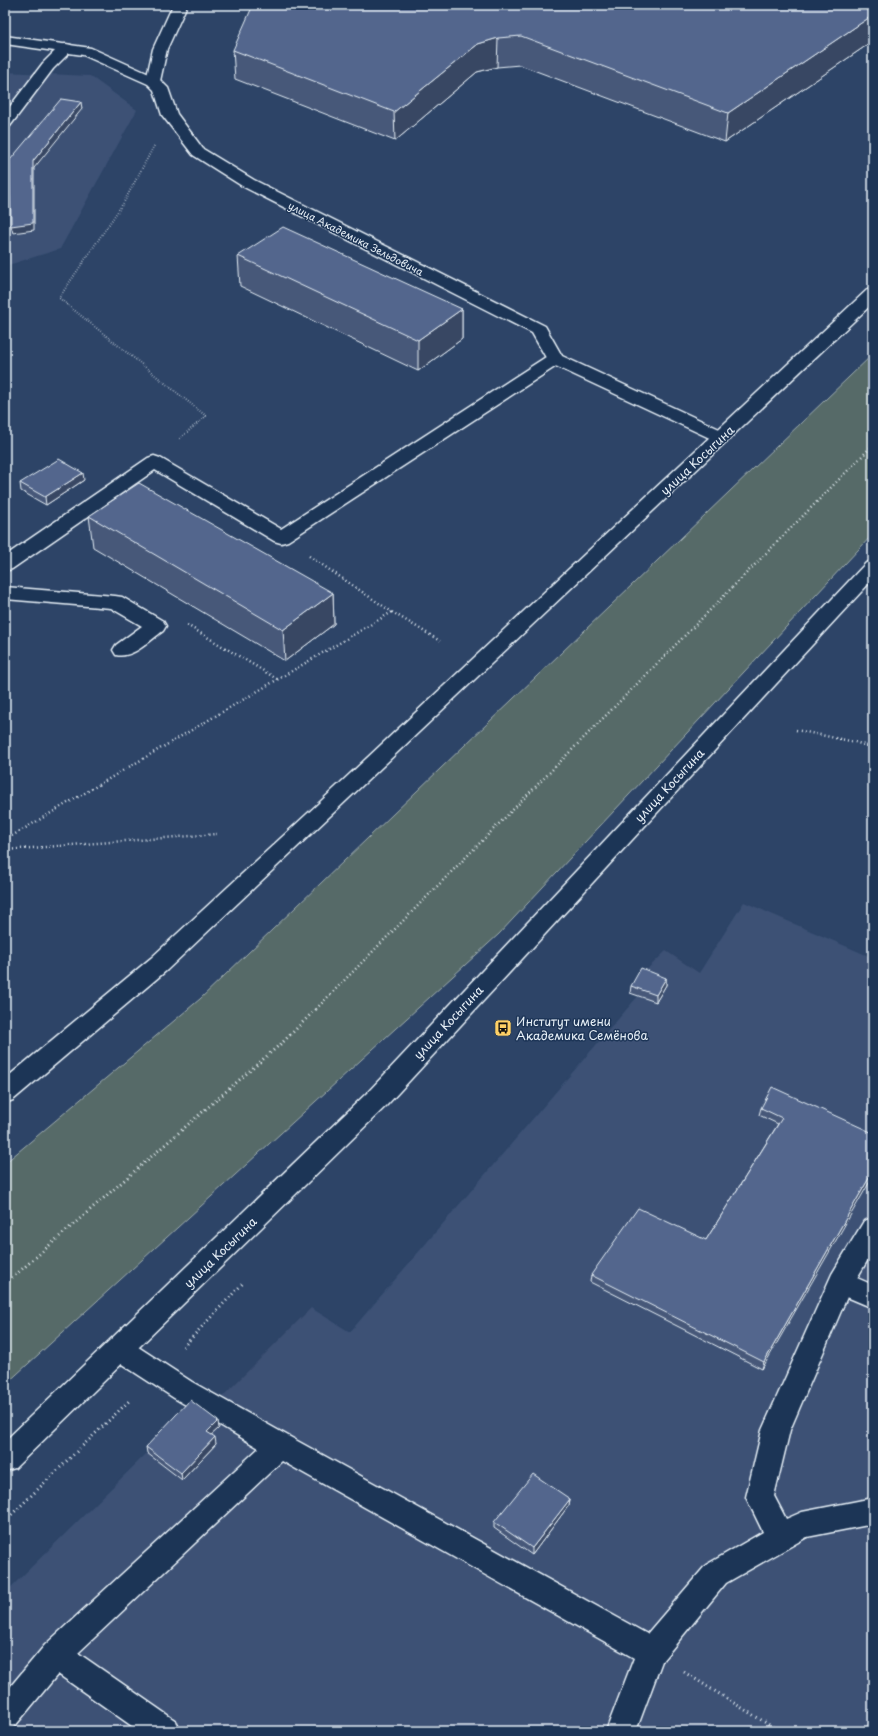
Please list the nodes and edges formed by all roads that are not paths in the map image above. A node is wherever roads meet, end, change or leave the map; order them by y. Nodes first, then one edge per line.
1 (180, 5) edge
2 (5, 40) edge
3 (66, 48) junction
4 (153, 81) junction
5 (5, 123) edge
6 (873, 294) edge
7 (555, 359) junction
8 (722, 437) junction
9 (5, 565) edge
10 (870, 575) edge
11 (5, 593) edge
12 (123, 650) dead end
13 (5, 1092) edge
14 (873, 1229) edge
15 (842, 1282) junction
16 (873, 1297) edge
17 (120, 1349) junction
18 (280, 1446) junction
19 (5, 1459) edge
20 (873, 1511) edge
21 (780, 1538) junction
22 (651, 1652) junction
23 (55, 1655) junction
24 (5, 1716) edge
25 (165, 1731) edge
26 (621, 1731) edge

1 - 4 main road
2 - 3 main road
3 - 4 main road
3 - 5 main road
4 - 7 main road, улица Академика Зельдовича
6 - 8 main road, улица Косыгина
7 - 8 main road
7 - 9 main road
8 - 13 main road, улица Косыгина
10 - 17 main road, улица Косыгина
11 - 12 main road
14 - 15 main road
15 - 16 main road
15 - 21 main road
17 - 18 main road
17 - 19 main road, улица Косыгина
18 - 22 main road
18 - 23 main road
20 - 21 main road
21 - 22 main road
22 - 26 main road
23 - 24 main road
23 - 25 main road

